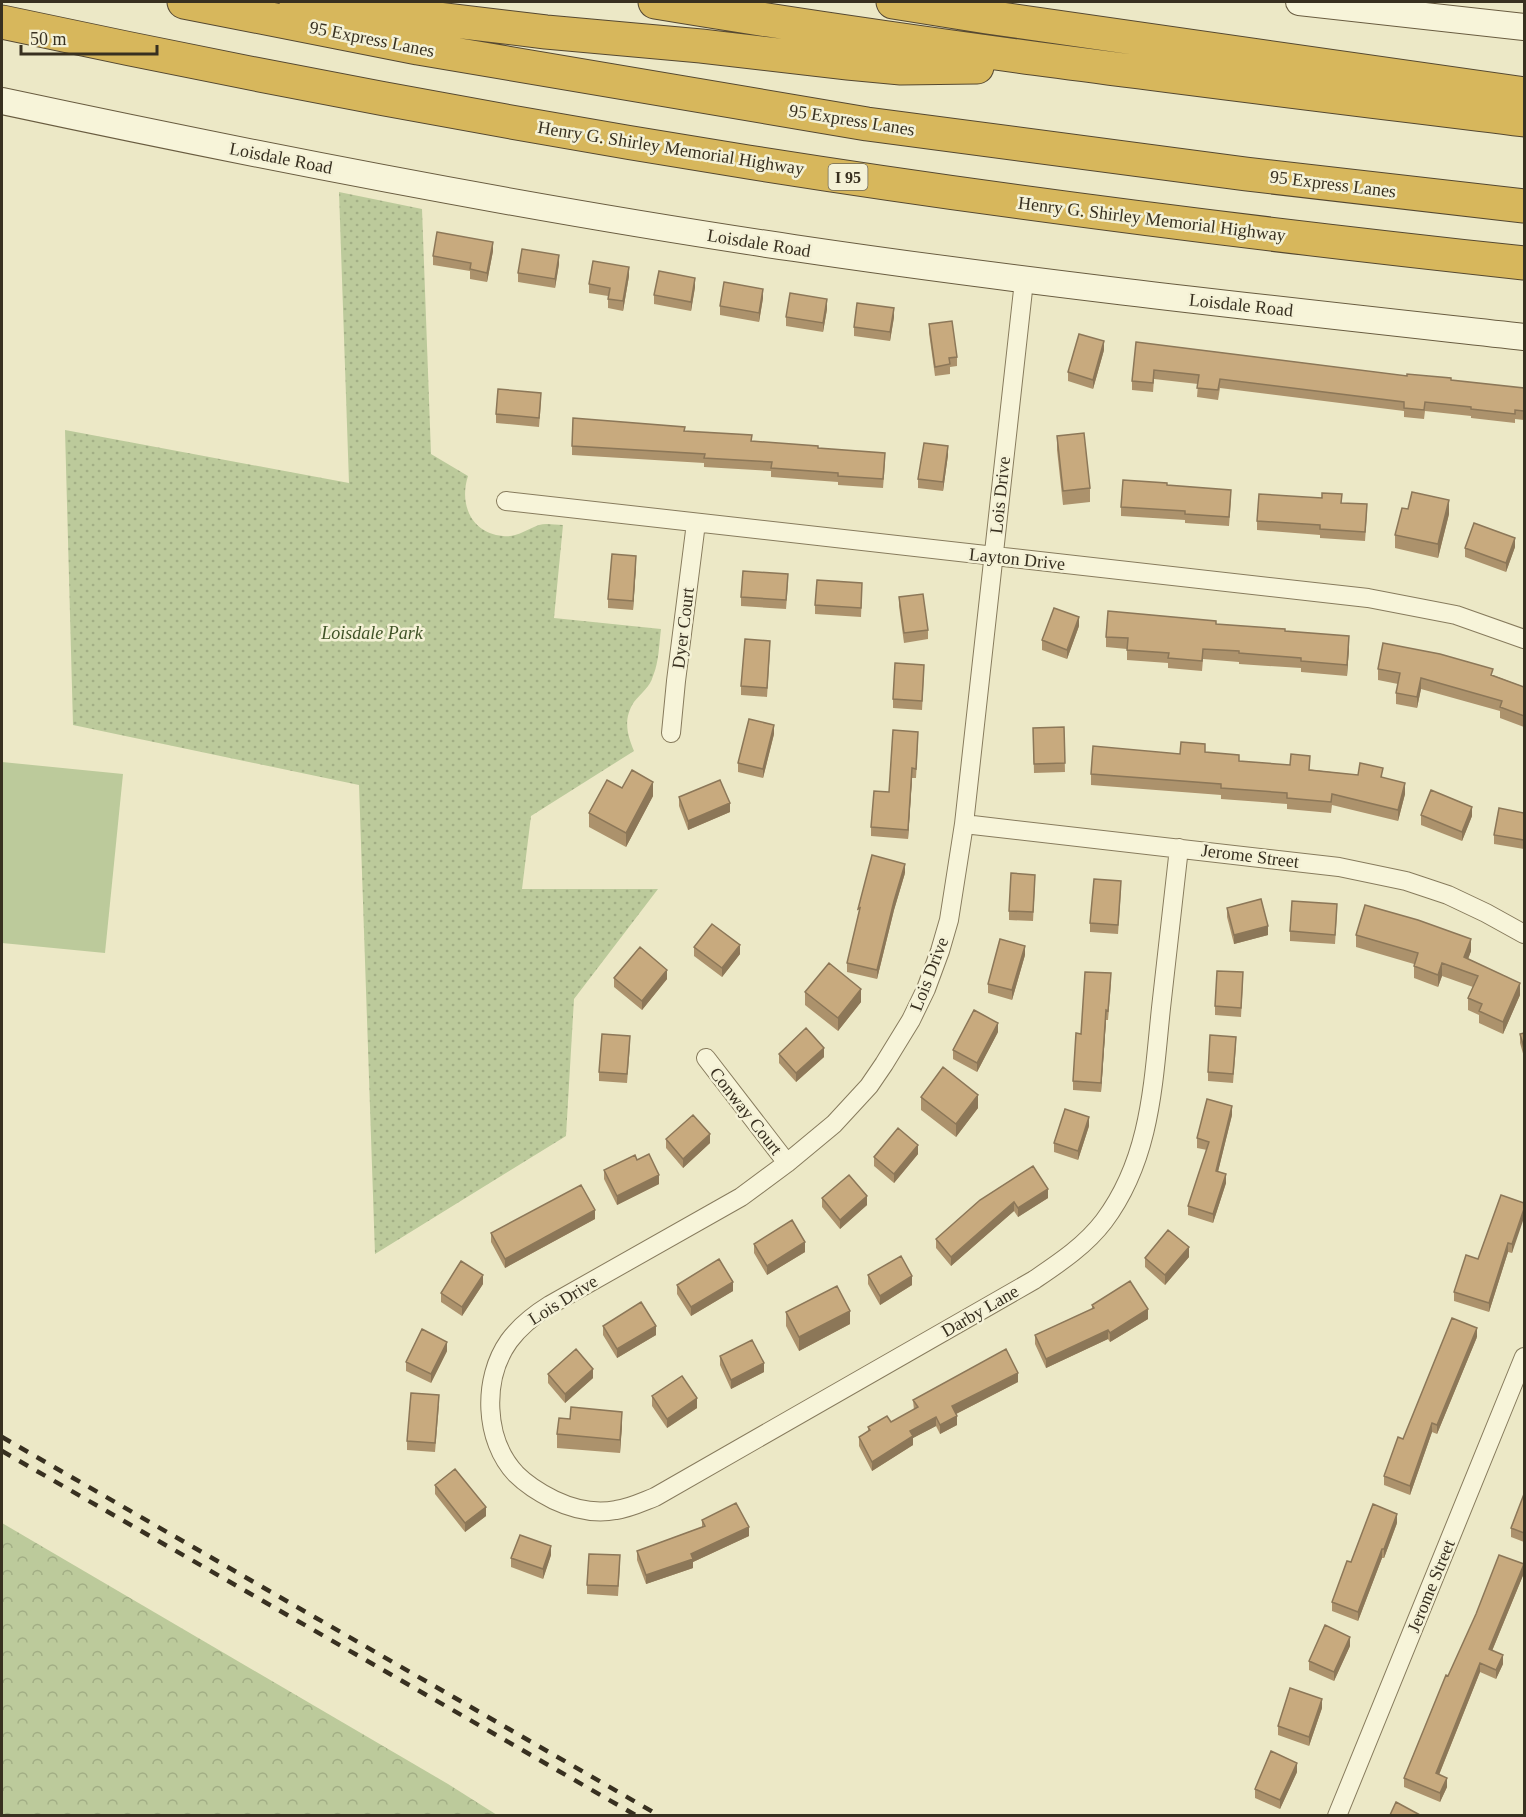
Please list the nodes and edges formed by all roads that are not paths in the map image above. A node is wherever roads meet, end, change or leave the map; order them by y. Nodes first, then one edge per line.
1 (184, 2) edge
2 (296, 2) edge
3 (655, 2) edge
4 (893, 2) edge
5 (1299, 2) edge
6 (2, 22) edge
7 (1524, 27) edge
8 (1066, 64) junction
9 (1524, 94) edge
10 (2, 101) edge
11 (1524, 120) edge
12 (1524, 206) edge
13 (1524, 263) edge
14 (1024, 281) junction
15 (1524, 337) edge
16 (506, 501) dead end
17 (696, 524) junction
18 (994, 556) junction
19 (1524, 639) edge
20 (672, 733) dead end
21 (964, 824) junction
22 (1179, 848) junction
23 (1524, 934) edge
24 (706, 1058) dead end
25 (787, 1163) junction
26 (1524, 1358) edge
27 (508, 1463) joint
28 (1337, 1815) edge

1 - 12 highway, 95 Express Lanes
2 - 8 highway
3 - 8 highway
4 - 9 highway
5 - 7 main road
6 - 13 highway, Henry G. Shirley Memorial Highway / I 95
8 - 11 highway
10 - 14 main road, Loisdale Road
14 - 15 main road, Loisdale Road
14 - 18 street, Lois Drive
16 - 17 street, Layton Drive
17 - 18 street, Layton Drive
17 - 20 street, Dyer Court
18 - 19 street, Layton Drive
18 - 21 street, Lois Drive
21 - 22 street, Jerome Street
21 - 25 street, Lois Drive
22 - 23 street, Jerome Street
22 - 27 street, Darby Lane
24 - 25 street, Conway Court
25 - 27 street, Lois Drive
26 - 28 street, Jerome Street

